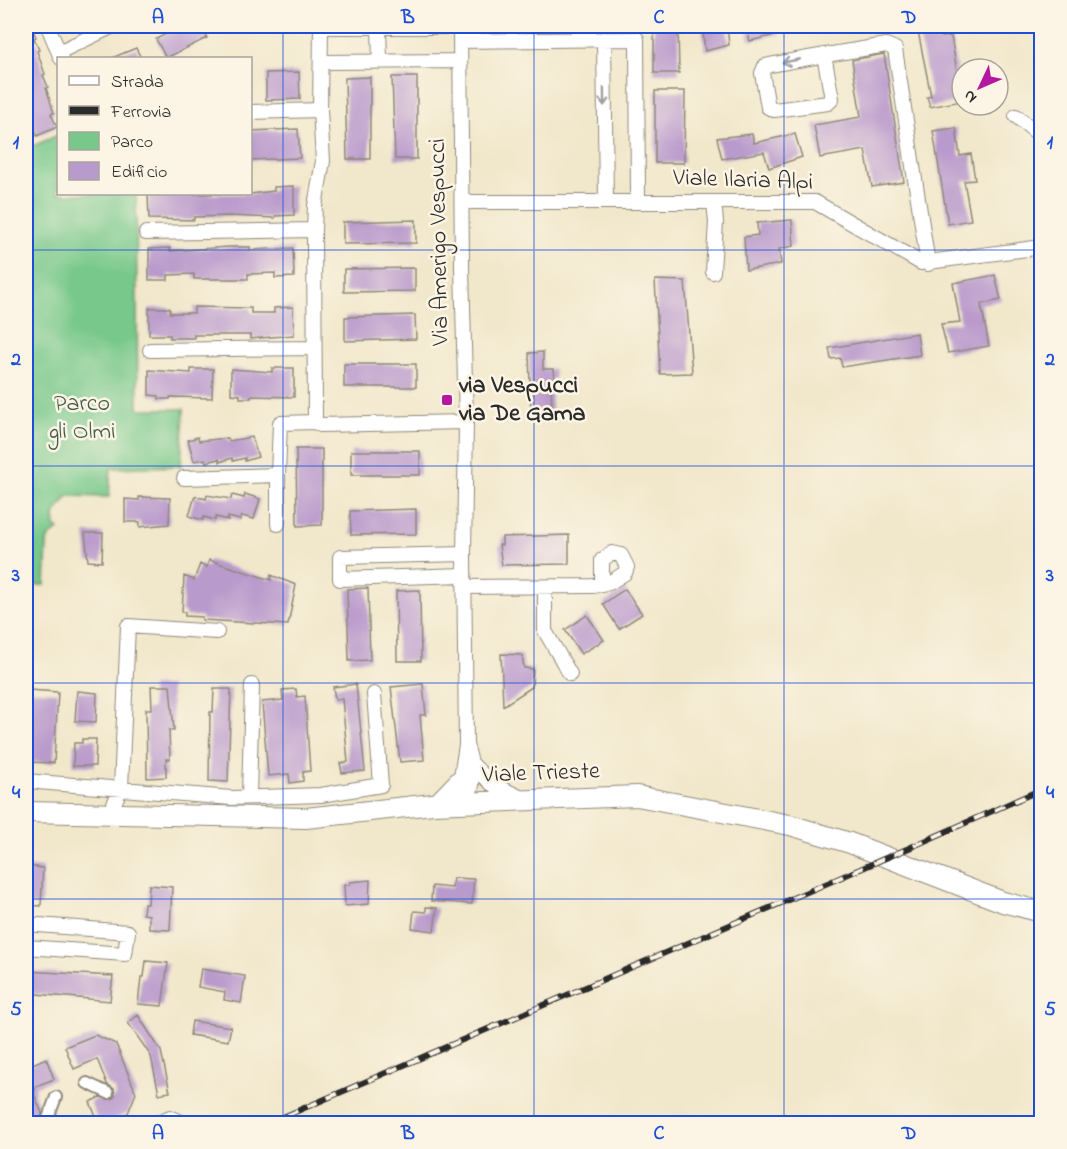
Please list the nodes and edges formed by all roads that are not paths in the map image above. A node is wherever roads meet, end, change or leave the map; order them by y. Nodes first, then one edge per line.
1 (48, 26) edge
2 (113, 26) edge
3 (321, 26) edge
4 (379, 27) junction
5 (460, 31) edge
6 (604, 39) junction
7 (60, 55) edge
8 (824, 55) junction
9 (460, 60) junction
10 (380, 61) junction
11 (321, 62) junction
12 (320, 110) junction
13 (252, 112) edge
14 (1016, 116) dead end
15 (1041, 136) edge
16 (638, 201) junction
17 (463, 202) junction
18 (606, 202) junction
19 (714, 202) junction
20 (314, 230) junction
21 (146, 233) dead end
22 (1041, 247) edge
23 (928, 264) junction
24 (713, 272) dead end
25 (313, 348) junction
26 (150, 350) dead end
27 (315, 422) junction
28 (466, 422) junction
29 (278, 475) junction
30 (184, 478) dead end
31 (278, 524) dead end
32 (464, 554) junction
33 (464, 581) junction
34 (602, 585) dead end
35 (545, 587) junction
36 (217, 632) dead end
37 (570, 674) dead end
38 (252, 685) dead end
39 (374, 694) dead end
40 (466, 745) junction
41 (472, 764) junction
42 (461, 775) junction
43 (26, 781) edge
44 (125, 789) junction
45 (249, 797) junction
46 (524, 799) junction
47 (464, 802) junction
48 (433, 804) junction
49 (26, 812) edge
50 (109, 815) junction
51 (129, 815) junction
52 (1041, 912) edge
53 (26, 924) edge
54 (26, 947) edge
55 (87, 1083) dead end
56 (108, 1093) dead end
57 (56, 1097) dead end
58 (47, 1121) dead end
59 (154, 1124) edge
60 (180, 1124) edge

1 - 7 street
2 - 7 street
3 - 4 street
3 - 11 street
4 - 5 street
4 - 10 street
5 - 6 street
5 - 9 street, Via Amerigo Vespucci
6 - 16 street
6 -> 18 street
8 -> 8 street
8 - 23 street
9 - 10 street
9 - 17 street, Via Amerigo Vespucci
10 - 11 street
11 - 12 street
12 - 13 street
12 - 20 street
14 - 15 street
16 - 18 street, Viale Ilaria Alpi
16 - 19 street, Viale Ilaria Alpi
17 - 18 street, Viale Ilaria Alpi
17 - 28 street, Via Amerigo Vespucci
19 - 23 street, Viale Ilaria Alpi
19 - 24 street
20 - 21 street
20 - 25 street
22 - 23 street
25 - 26 street
25 - 27 street
27 - 28 street
27 - 29 street
28 - 32 street, Via Amerigo Vespucci
29 - 30 street
29 - 31 street
32 - 33 street, Via Amerigo Vespucci
32 - 33 street
33 - 35 street
33 - 40 street, Via Amerigo Vespucci
34 - 35 street
35 - 37 street
36 - 44 street
38 - 45 street
39 - 45 street
40 - 41 street, Via Amerigo Vespucci
40 - 42 street, Via Amerigo Vespucci
41 - 46 street, Via Amerigo Vespucci
41 - 47 street, Via Amerigo Vespucci
42 - 47 street, Via Amerigo Vespucci
42 - 48 street
43 - 44 street
44 - 45 street
44 - 50 street
44 - 51 street
46 - 47 main road, Viale Trieste
46 - 52 main road, Viale Trieste
47 - 48 main road, Viale Trieste
48 - 51 main road, Viale Trieste
49 - 50 main road, Viale Trieste
50 - 51 main road, Viale Trieste
53 - 54 street
55 - 56 street
57 - 58 street
59 - 60 street

